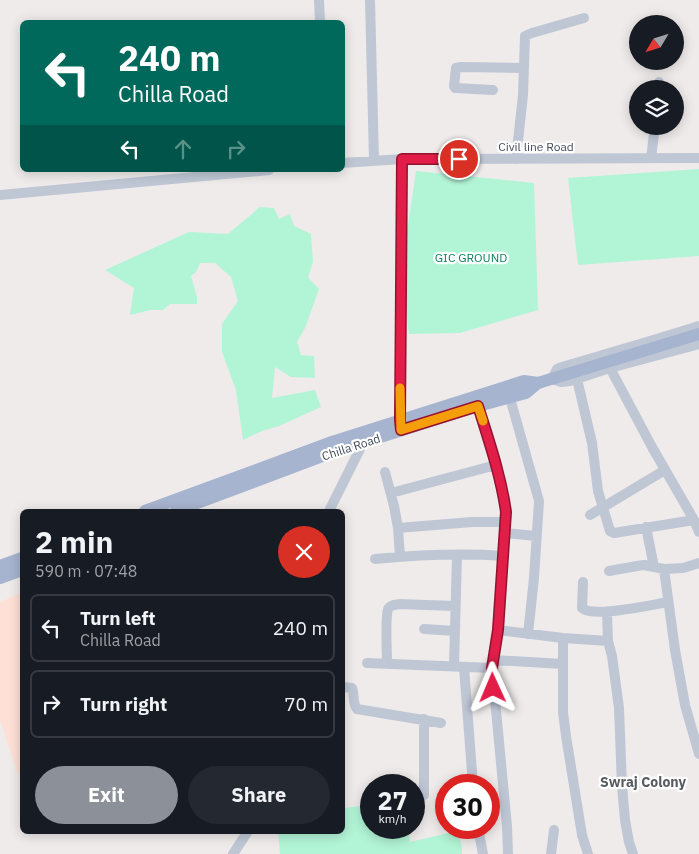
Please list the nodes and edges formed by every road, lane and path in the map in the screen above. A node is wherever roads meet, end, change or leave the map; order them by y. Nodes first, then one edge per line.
1 (319, 0) edge
2 (370, 0) edge
3 (584, 18) dead end
4 (320, 20) edge
5 (524, 68) junction
6 (493, 90) dead end
7 (654, 135) edge
8 (652, 158) junction
9 (699, 158) edge
10 (402, 159) junction
11 (516, 159) junction
12 (374, 160) junction
13 (345, 163) edge
14 (247, 172) edge
15 (0, 195) edge
16 (699, 326) edge
17 (699, 334) edge
18 (699, 344) edge
19 (610, 368) junction
20 (577, 375) junction
21 (552, 379) junction
22 (538, 383) junction
23 (510, 398) junction
24 (478, 406) junction
25 (400, 425) junction
26 (363, 443) junction
27 (496, 465) junction
28 (665, 470) junction
29 (385, 472) dead end
30 (391, 494) junction
31 (604, 508) junction
32 (150, 509) edge
33 (181, 509) edge
34 (330, 509) edge
35 (590, 515) dead end
36 (694, 520) junction
37 (398, 528) junction
38 (505, 528) junction
39 (646, 528) junction
40 (699, 532) edge
41 (536, 536) junction
42 (457, 555) junction
43 (504, 556) junction
44 (400, 557) junction
45 (20, 559) edge
46 (375, 559) dead end
47 (699, 563) edge
48 (0, 566) edge
49 (659, 568) junction
50 (20, 571) edge
51 (609, 571) dead end
52 (0, 578) edge
53 (583, 582) dead end
54 (668, 602) junction
55 (455, 606) junction
56 (608, 612) junction
57 (424, 629) dead end
58 (498, 630) junction
59 (455, 631) junction
60 (528, 634) junction
61 (563, 638) junction
62 (608, 641) junction
63 (367, 662) dead end
64 (387, 663) junction
65 (493, 664) junction
66 (563, 664) junction
67 (459, 666) junction
68 (345, 687) edge
69 (424, 719) junction
70 (442, 722) dead end
71 (699, 754) edge
72 (424, 774) edge
73 (472, 774) edge
74 (554, 830) dead end
75 (246, 834) edge
76 (480, 839) edge
77 (233, 854) edge
78 (483, 854) edge
79 (508, 854) edge
80 (551, 854) edge
81 (588, 854) edge
82 (633, 854) edge

1 - 4 street
2 - 12 street
3 - 5 street
5 - 6 street
5 - 11 street
7 - 8 street
8 - 9 street, Civil line Road
8 - 11 street, Civil line Road
10 - 11 street, Civil line Road
10 - 12 street, Civil line Road
10 - 25 street
12 - 13 street, Civil line Road
14 - 15 street
16 - 21 street
17 - 20 main road, Chilla Road
18 - 19 street
19 - 20 street
19 - 28 street
20 - 21 main road, Chilla Road
20 - 31 street
21 - 22 main road, Chilla Road
22 - 23 main road, Chilla Road
22 - 25 main road
23 - 24 main road, Chilla Road
23 - 41 street
24 - 25 main road, Chilla Road
24 - 27 street
25 - 26 main road, Chilla Road
25 - 32 main road
26 - 33 main road, Chilla Road
26 - 34 street
27 - 30 street
27 - 38 street
28 - 31 street
28 - 36 street
29 - 30 street
30 - 37 street
31 - 35 street
31 - 39 street
36 - 39 street
36 - 40 street
37 - 38 street
37 - 44 street
38 - 41 street
38 - 43 street
39 - 49 street
41 - 60 street
42 - 43 street
42 - 44 street
42 - 55 street
43 - 58 street
44 - 46 street
45 - 48 main road
47 - 49 street
49 - 51 street
49 - 54 street
50 - 52 main road
53 - 56 street
54 - 56 street
54 - 71 street
55 - 59 street
55 - 64 street
56 - 62 street
57 - 59 street
58 - 60 street
58 - 65 street
59 - 67 street
60 - 61 street
61 - 62 street
61 - 66 street
62 - 82 street
63 - 64 street
64 - 67 street
65 - 66 street
65 - 67 street
65 - 79 street
66 - 81 street
67 - 73 street
68 - 69 street
69 - 70 street
69 - 72 street
74 - 80 street
75 - 77 street
76 - 78 street

